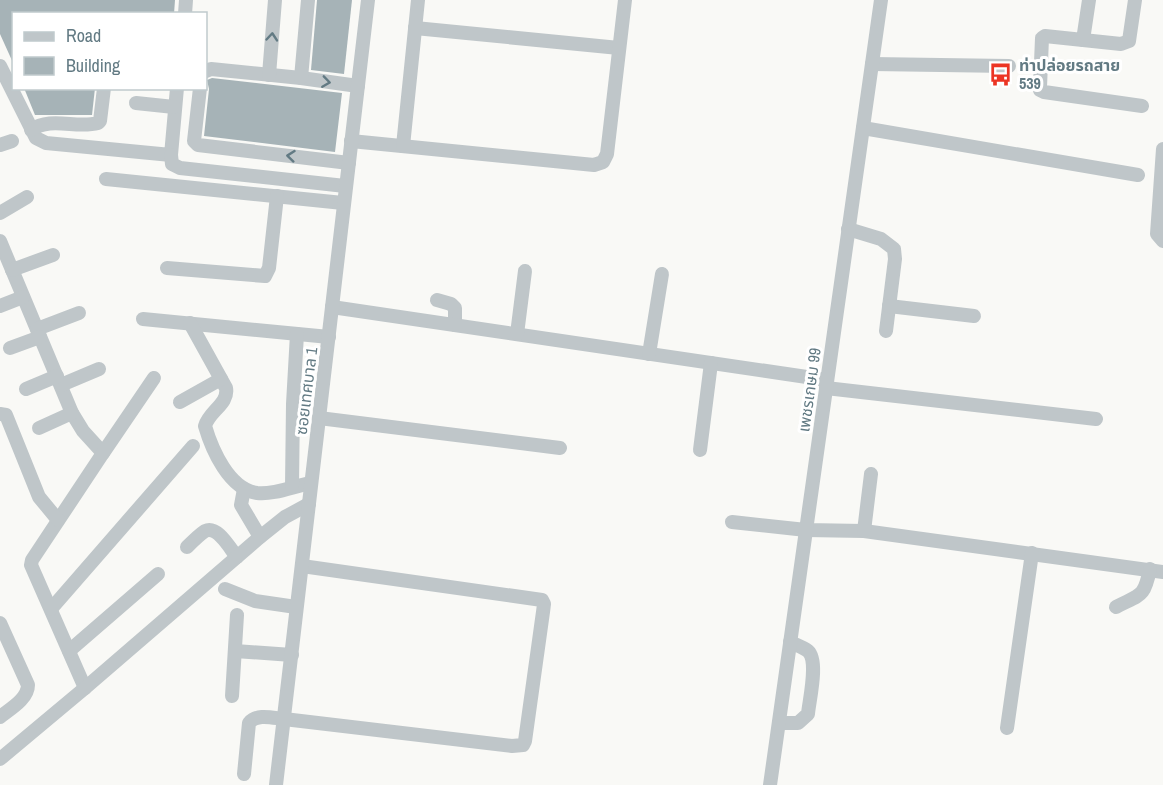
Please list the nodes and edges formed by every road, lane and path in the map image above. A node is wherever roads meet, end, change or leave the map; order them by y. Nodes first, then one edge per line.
1 (275, 0) edge
2 (308, 0) edge
3 (368, 0) edge
4 (418, 0) edge
5 (625, 0) edge
6 (881, 0) edge
7 (1089, 0) edge
8 (1135, 0) edge
9 (415, 28) junction
10 (1083, 40) junction
11 (619, 48) junction
12 (872, 64) junction
13 (0, 66) edge
14 (1010, 66) dead end
15 (207, 71) edge
16 (269, 75) junction
17 (302, 78) junction
18 (358, 86) junction
19 (104, 90) edge
20 (177, 90) edge
21 (200, 90) edge
22 (136, 103) dead end
23 (1142, 106) dead end
24 (174, 107) junction
25 (863, 128) junction
26 (32, 130) junction
27 (351, 141) junction
28 (403, 146) junction
29 (1163, 149) edge
30 (171, 155) junction
31 (349, 163) junction
32 (1138, 175) dead end
33 (106, 179) dead end
34 (345, 186) junction
35 (277, 196) junction
36 (27, 197) dead end
37 (343, 203) junction
38 (0, 213) edge
39 (849, 229) junction
40 (0, 241) edge
41 (1163, 241) edge
42 (53, 255) dead end
43 (7, 264) edge
44 (167, 268) dead end
45 (525, 271) dead end
46 (662, 274) dead end
47 (23, 297) junction
48 (437, 300) dead end
49 (0, 306) edge
50 (889, 306) junction
51 (332, 307) junction
52 (79, 313) dead end
53 (974, 316) dead end
54 (143, 319) dead end
55 (190, 323) junction
56 (455, 325) junction
57 (886, 331) dead end
58 (38, 333) junction
59 (297, 334) junction
60 (517, 334) junction
61 (329, 336) junction
62 (10, 348) dead end
63 (649, 354) junction
64 (711, 363) junction
65 (99, 369) dead end
66 (154, 378) dead end
67 (221, 379) junction
68 (59, 380) junction
69 (827, 384) junction
70 (26, 390) dead end
71 (180, 402) dead end
72 (72, 413) junction
73 (0, 414) edge
74 (319, 418) junction
75 (1096, 419) dead end
76 (39, 428) dead end
77 (193, 446) dead end
78 (560, 448) dead end
79 (700, 450) dead end
80 (104, 453) junction
81 (871, 474) dead end
82 (311, 483) junction
83 (292, 486) junction
84 (244, 489) junction
85 (309, 504) junction
86 (58, 520) junction
87 (732, 522) dead end
88 (806, 530) junction
89 (864, 531) junction
90 (260, 537) junction
91 (187, 547) dead end
92 (1032, 553) junction
93 (237, 557) junction
94 (302, 566) junction
95 (1159, 571) edge
96 (158, 574) dead end
97 (225, 589) dead end
98 (296, 607) junction
99 (1116, 608) dead end
100 (51, 609) junction
101 (237, 615) dead end
102 (0, 623) edge
103 (790, 642) junction
104 (69, 651) junction
105 (235, 651) junction
106 (291, 655) junction
107 (85, 688) junction
108 (232, 696) dead end
109 (0, 717) edge
110 (284, 719) junction
111 (779, 723) junction
112 (1007, 728) dead end
113 (0, 759) edge
114 (244, 774) dead end
115 (276, 785) edge
116 (770, 785) edge

16 -> 1 street
2 - 17 street
3 - 18 street, ซอยเทศบาล 1
4 - 9 street
5 - 11 street
6 - 12 street, เพชรเกษม 99
7 - 10 street
8 - 10 street
9 - 11 street
9 - 28 street
10 - 23 street
11 - 28 street
12 - 14 street
12 - 25 street, เพชรเกษม 99
13 - 26 street
15 - 16 street
16 - 17 street
17 -> 18 street
18 - 27 street, ซอยเทศบาล 1
19 - 26 street
20 - 24 street
31 -> 21 street
22 - 24 street
24 - 30 street
25 - 32 street
25 - 39 street, เพชรเกษม 99
26 - 30 street
27 - 28 street
27 - 31 street, ซอยเทศบาล 1
29 - 41 street
30 - 34 street
31 - 34 street, ซอยเทศบาล 1
33 - 35 street
34 - 37 street, ซอยเทศบาล 1
35 - 37 street
35 - 44 street
36 - 38 street
37 - 51 street, ซอยเทศบาล 1
39 - 50 street
39 - 69 street, เพชรเกษม 99
40 - 43 street
42 - 43 street
43 - 47 street
45 - 60 street
46 - 63 street
47 - 49 street
47 - 58 street
48 - 56 street
50 - 53 street
50 - 57 street
51 - 56 street
51 - 61 street, ซอยเทศบาล 1
52 - 58 street
54 - 55 street
55 - 59 street
55 - 67 street
56 - 60 street
58 - 62 street
58 - 68 street
59 - 61 street
59 - 83 street
60 - 63 street
61 - 74 street, ซอยเทศบาล 1
63 - 64 street
64 - 69 street
64 - 79 street
65 - 68 street
66 - 80 street
67 - 71 street
67 - 84 street
68 - 70 street
68 - 72 street
69 - 75 street
69 - 88 street, เพชรเกษม 99
72 - 76 street
72 - 80 street
73 - 86 street
74 - 78 street
74 - 82 street, ซอยเทศบาล 1
77 - 100 street
80 - 86 street
81 - 89 street
82 - 83 street
82 - 85 street, ซอยเทศบาล 1
83 - 84 street
84 - 90 street
85 - 90 street
85 - 94 street, ซอยเทศบาล 1
86 - 100 street
87 - 88 street
88 - 89 street
88 - 103 street, เพชรเกษม 99
89 - 92 street
90 - 93 street
91 - 93 street
92 - 95 street
92 - 112 street
93 - 107 street
94 - 98 street, ซอยเทศบาล 1
94 - 110 street
95 - 99 street
96 - 104 street
97 - 98 street
98 - 106 street, ซอยเทศบาล 1
100 - 104 street
101 - 105 street
102 - 109 street
103 - 111 street, เพชรเกษม 99
103 - 111 street
104 - 107 street
105 - 106 street
105 - 108 street
106 - 110 street, ซอยเทศบาล 1
107 - 113 street
110 - 114 street
110 - 115 street, ซอยเทศบาล 1
111 - 116 street, เพชรเกษม 99

